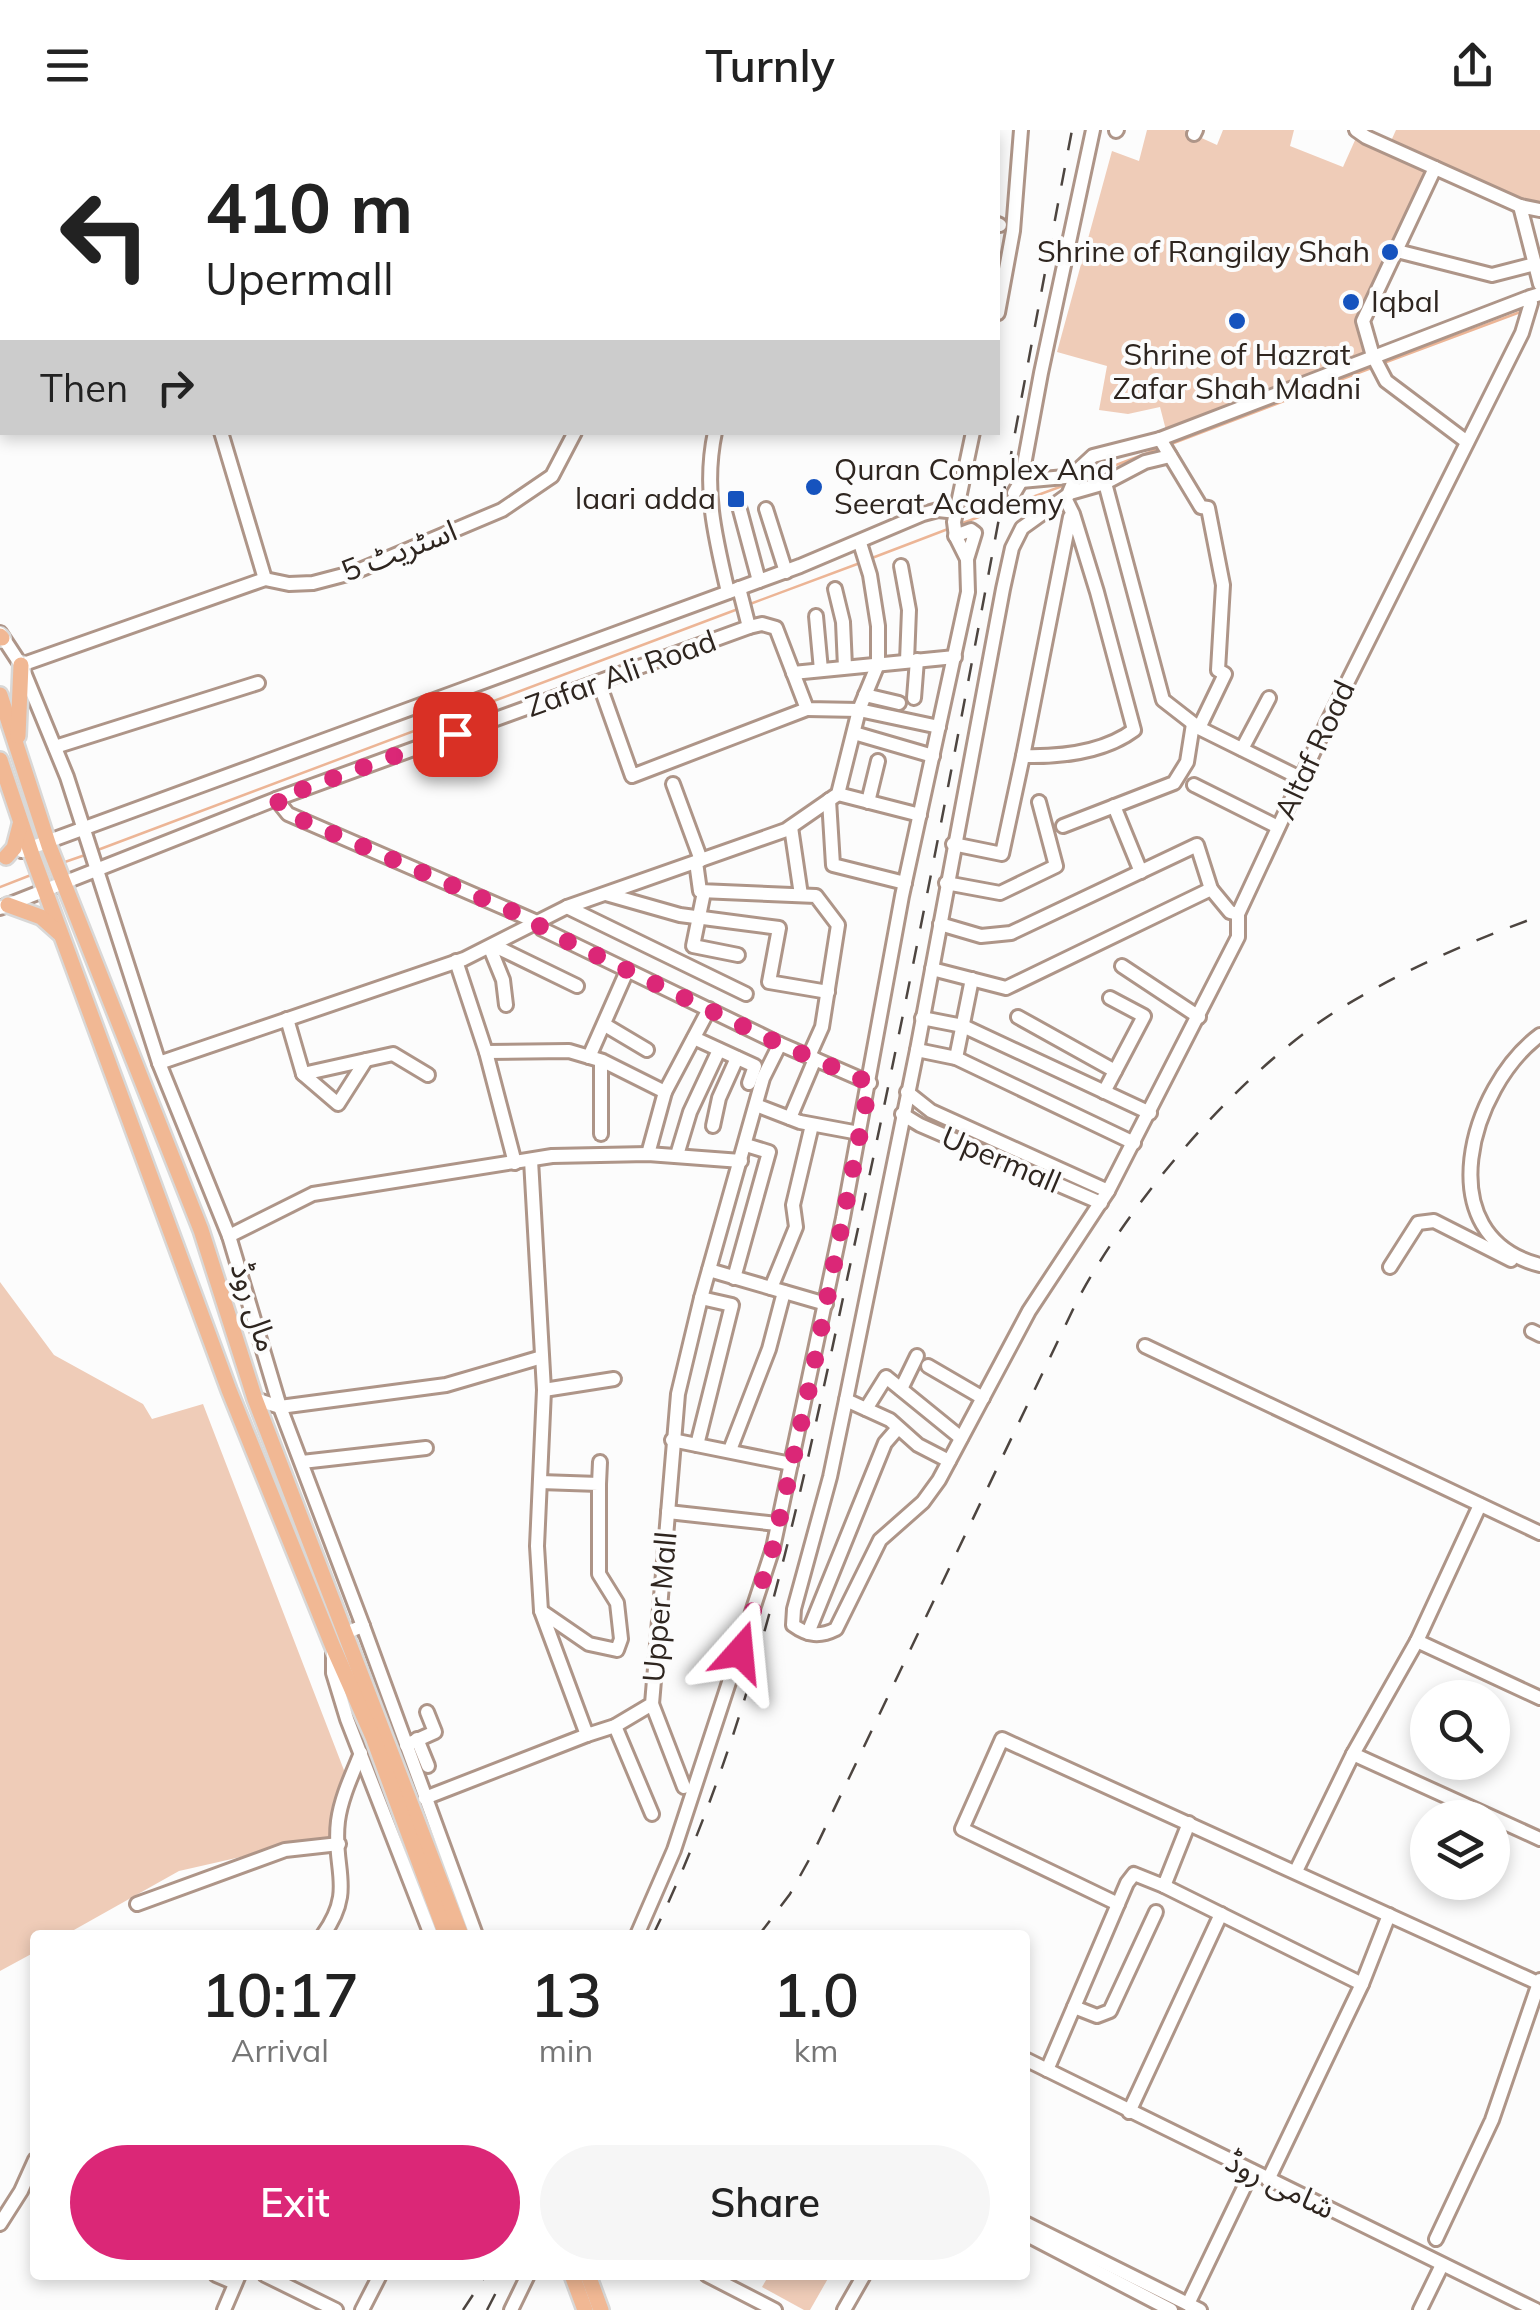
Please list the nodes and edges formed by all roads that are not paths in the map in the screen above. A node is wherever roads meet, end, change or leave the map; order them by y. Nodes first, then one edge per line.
1 (1021, 130) edge
2 (1093, 130) edge
3 (1356, 130) edge
4 (1435, 168) junction
5 (1520, 206) junction
6 (1540, 210) edge
7 (1396, 251) junction
8 (1534, 264) junction
9 (1001, 280) edge
10 (1540, 284) edge
11 (1534, 298) edge
12 (1373, 356) junction
13 (222, 435) edge
14 (572, 435) edge
15 (712, 435) edge
16 (972, 435) edge
17 (1466, 442) junction
18 (1165, 447) junction
19 (1105, 483) junction
20 (1071, 487) junction
21 (766, 509) dead end
22 (740, 510) dead end
23 (1074, 514) junction
24 (955, 526) junction
25 (862, 549) junction
26 (902, 566) dead end
27 (786, 572) junction
28 (265, 579) junction
29 (759, 581) junction
30 (836, 589) dead end
31 (736, 593) junction
32 (816, 616) dead end
33 (749, 624) junction
34 (1, 636) edge
35 (955, 657) junction
36 (912, 660) junction
37 (878, 664) junction
38 (20, 665) junction
39 (846, 667) junction
40 (821, 670) junction
41 (794, 673) junction
42 (258, 683) dead end
43 (598, 683) junction
44 (0, 695) edge
45 (865, 695) junction
46 (914, 698) dead end
47 (1270, 698) dead end
48 (899, 703) dead end
49 (807, 709) junction
50 (858, 710) junction
51 (1196, 726) junction
52 (940, 727) junction
53 (854, 733) junction
54 (18, 744) junction
55 (54, 748) junction
56 (1242, 749) junction
57 (933, 756) junction
58 (1023, 756) junction
59 (0, 760) edge
60 (878, 761) dead end
61 (1302, 779) junction
62 (674, 784) dead end
63 (1194, 785) dead end
64 (833, 797) junction
65 (276, 799) junction
66 (868, 802) junction
67 (1040, 802) dead end
68 (1114, 806) junction
69 (920, 815) junction
70 (20, 820) junction
71 (1063, 826) dead end
72 (791, 827) junction
73 (1278, 827) junction
74 (83, 831) junction
75 (48, 843) junction
76 (953, 844) junction
77 (31, 852) junction
78 (3, 859) edge
79 (698, 861) junction
80 (97, 867) junction
81 (1141, 872) junction
82 (63, 878) junction
83 (905, 883) junction
84 (946, 884) junction
85 (44, 886) junction
86 (1211, 889) junction
87 (704, 892) junction
88 (606, 894) junction
89 (801, 895) junction
90 (4, 906) edge
91 (567, 907) junction
92 (1238, 914) junction
93 (699, 916) junction
94 (537, 922) junction
95 (940, 924) junction
96 (62, 936) junction
97 (493, 946) junction
98 (738, 955) dead end
99 (456, 961) junction
100 (1122, 966) dead end
101 (932, 969) junction
102 (128, 970) junction
103 (627, 971) junction
104 (972, 980) junction
105 (105, 981) junction
106 (577, 986) dead end
107 (828, 992) junction
108 (746, 994) dead end
109 (1110, 998) dead end
110 (506, 1005) dead end
111 (709, 1009) junction
112 (1200, 1016) junction
113 (1018, 1017) dead end
114 (922, 1018) junction
115 (287, 1019) junction
116 (605, 1025) junction
117 (963, 1026) junction
118 (1540, 1035) edge
119 (694, 1038) junction
120 (780, 1044) junction
121 (647, 1050) dead end
122 (719, 1050) junction
123 (917, 1050) junction
124 (486, 1052) junction
125 (737, 1058) junction
126 (812, 1058) junction
127 (956, 1058) junction
128 (595, 1059) junction
129 (366, 1060) junction
130 (159, 1062) junction
131 (1115, 1071) junction
132 (303, 1074) junction
133 (428, 1076) dead end
134 (749, 1083) dead end
135 (870, 1083) junction
136 (665, 1092) junction
137 (907, 1092) junction
138 (1104, 1092) junction
139 (756, 1105) junction
140 (1150, 1113) junction
141 (790, 1118) junction
142 (901, 1121) junction
143 (812, 1125) junction
144 (713, 1126) dead end
145 (859, 1132) junction
146 (601, 1134) dead end
147 (1134, 1143) junction
148 (746, 1145) junction
149 (648, 1154) junction
150 (677, 1156) junction
151 (530, 1160) junction
152 (740, 1161) junction
153 (516, 1163) junction
154 (1104, 1197) junction
155 (229, 1236) junction
156 (1536, 1264) edge
157 (1390, 1266) dead end
158 (709, 1270) junction
159 (734, 1278) junction
160 (778, 1290) junction
161 (701, 1298) junction
162 (826, 1304) junction
163 (1146, 1346) dead end
164 (542, 1357) junction
165 (614, 1379) dead end
166 (544, 1390) junction
167 (900, 1390) junction
168 (982, 1398) junction
169 (255, 1399) junction
170 (846, 1400) junction
171 (280, 1407) junction
172 (866, 1409) junction
173 (266, 1425) junction
174 (898, 1428) junction
175 (962, 1438) junction
176 (672, 1440) junction
177 (697, 1444) junction
178 (426, 1448) dead end
179 (730, 1450) junction
180 (949, 1461) junction
181 (302, 1462) junction
182 (600, 1462) dead end
183 (792, 1464) junction
184 (540, 1482) junction
185 (599, 1484) junction
186 (1480, 1504) junction
187 (668, 1512) junction
188 (778, 1524) junction
189 (1540, 1534) edge
190 (540, 1612) junction
191 (363, 1626) junction
192 (345, 1633) junction
193 (808, 1634) junction
194 (1417, 1641) junction
195 (332, 1647) junction
196 (1540, 1698) edge
197 (652, 1704) junction
198 (427, 1712) dead end
199 (614, 1726) junction
200 (379, 1734) junction
201 (587, 1735) junction
202 (412, 1742) junction
203 (361, 1753) junction
204 (1353, 1754) junction
205 (428, 1766) dead end
206 (684, 1787) dead end
207 (424, 1798) junction
208 (652, 1814) dead end
209 (1189, 1822) junction
210 (1540, 1839) edge
211 (338, 1844) junction
212 (1296, 1871) junction
213 (1164, 1886) junction
214 (137, 1904) dead end
215 (1118, 1904) junction
216 (1156, 1912) dead end
217 (1221, 1914) junction
218 (1389, 1915) junction
219 (327, 1930) edge
220 (429, 1930) edge
221 (444, 1930) edge
222 (459, 1930) edge
223 (474, 1930) edge
224 (639, 1930) edge
225 (1540, 1982) edge
226 (1362, 1984) junction
227 (1074, 2007) junction
228 (1030, 2062) edge
229 (1046, 2070) junction
230 (1129, 2112) junction
231 (30, 2171) edge
232 (1252, 2171) junction
233 (1268, 2180) junction
234 (0, 2224) edge
235 (1030, 2226) edge
236 (1030, 2236) edge
237 (1436, 2239) dead end
238 (1442, 2265) junction
239 (237, 2280) edge
240 (275, 2280) edge
241 (377, 2280) edge
242 (526, 2280) edge
243 (574, 2280) edge
244 (590, 2280) edge
245 (861, 2280) edge
246 (734, 2281) edge
247 (1151, 2292) junction
248 (1194, 2307) edge
249 (224, 2310) edge
250 (336, 2310) edge
251 (362, 2310) edge
252 (511, 2310) edge
253 (585, 2310) edge
254 (601, 2310) edge
255 (775, 2310) edge
256 (844, 2310) edge
257 (1171, 2310) edge
258 (1420, 2310) edge
259 (1536, 2310) edge

1 - 9 street
2 - 20 street
3 - 4 street
4 - 5 street
4 - 7 street
5 - 6 street
5 - 8 street
7 - 8 street
7 - 12 street
8 - 10 street
11 - 12 street
11 - 17 street, Altaf Road
12 - 17 street
12 - 18 street
13 - 28 street
14 - 28 street, اسٹریٹ 5
15 - 31 street
16 - 24 street
17 - 61 street, Altaf Road
18 - 19 street
18 - 20 street
18 - 51 street
19 - 20 street
19 - 51 street
20 - 23 street
20 - 76 street
21 - 27 street
22 - 29 street
23 - 58 street
23 - 58 street
24 - 25 street
24 - 35 street
25 - 27 street
25 - 37 street
26 - 36 street
27 - 29 street
28 - 38 street, اسٹریٹ 5
29 - 31 street
30 - 39 street
31 - 33 street, Zafar Ali Road
31 - 74 street, Zafar Ali Road
32 - 40 street
33 - 41 street
33 - 43 street, Zafar Ali Road
34 - 38 street
35 - 36 street
35 - 52 street
36 - 37 street
36 - 46 street
37 - 39 street
37 - 45 street
38 - 54 main road
38 - 55 street
39 - 40 street
40 - 41 street
41 - 49 street
42 - 55 street
43 - 49 street
43 - 65 street, Zafar Ali Road
44 - 54 main road, مال روڈ
45 - 48 street
45 - 50 street
47 - 56 street
49 - 50 street
50 - 52 street
50 - 53 street
51 - 56 street
51 - 68 street
52 - 57 street
53 - 57 street
53 - 64 street
54 - 75 main road, مال روڈ
55 - 74 street
56 - 61 street
57 - 69 street
58 - 76 street
59 - 70 main road, مال روڈ
60 - 66 street
61 - 73 street, Altaf Road
62 - 79 street
63 - 73 street
64 - 66 street
64 - 72 street
64 - 83 street
65 - 80 street, Zafar Ali Road
65 - 94 street
66 - 69 street
67 - 84 street
68 - 71 street
68 - 81 street
69 - 83 street
70 - 77 main road, مال روڈ
70 - 78 main road
72 - 79 street
72 - 89 street
73 - 92 street, Altaf Road
74 - 75 street, Zafar Ali Road
74 - 80 street
75 - 77 street, Zafar Ali Road
75 - 82 main road, مال روڈ
76 - 84 street
77 - 78 street, Zafar Ali Road
77 - 85 main road, مال روڈ
79 - 87 street
79 - 88 street
80 - 82 street, Zafar Ali Road
80 - 102 street
81 - 86 street
81 - 95 street
82 - 85 street, Zafar Ali Road
82 - 105 main road, مال روڈ
83 - 135 street
84 - 95 street
85 - 90 street, Zafar Ali Road
85 - 96 main road, مال روڈ
86 - 92 street
86 - 104 street
87 - 89 street
87 - 93 street
88 - 91 street
88 - 93 street
89 - 107 street
90 - 96 main road
91 - 94 street
91 - 108 street
92 - 112 street, Altaf Road
93 - 98 street
93 - 107 street
94 - 97 street
94 - 103 street
95 - 101 street
96 - 195 main road, مال روڈ
97 - 99 street
97 - 106 street
97 - 110 street
99 - 115 street
99 - 124 street
100 - 112 street
101 - 104 street
101 - 114 street
102 - 105 street
102 - 130 street
103 - 111 street
103 - 116 street
104 - 117 street
105 - 169 main road, مال روڈ
107 - 126 street
109 - 131 street
111 - 119 street
111 - 120 street
112 - 140 street, Altaf Road
113 - 131 street
114 - 117 street
114 - 123 street
115 - 130 street
115 - 132 street
116 - 121 street
116 - 128 street
117 - 127 street
117 - 138 street
118 - 156 street
119 - 122 street
119 - 136 street
120 - 126 street
120 - 139 street, Upper Mall
122 - 125 street
122 - 150 street
123 - 127 street
123 - 137 street
124 - 128 street
124 - 153 street
125 - 134 street
125 - 144 street
126 - 135 street
126 - 141 street
127 - 147 street
128 - 136 street
128 - 146 street
129 - 132 street
129 - 132 street
129 - 133 street
130 - 155 street
131 - 138 street
135 - 145 street
136 - 149 street
137 - 142 street
137 - 154 street
138 - 140 street
139 - 141 street
139 - 148 street, Upper Mall
140 - 147 street, Altaf Road
141 - 143 street
142 - 154 street, Upermall
142 - 170 street
143 - 145 street
143 - 160 street
145 - 162 street
147 - 154 street, Altaf Road
148 - 152 street, Upper Mall
148 - 159 street
149 - 150 street
149 - 151 street
150 - 152 street
151 - 153 street
151 - 164 street
152 - 158 street, Upper Mall
153 - 155 street
154 - 168 street, Altaf Road
155 - 171 street
156 - 157 street
158 - 159 street
158 - 161 street, Upper Mall
159 - 160 street
160 - 162 street
160 - 179 street
161 - 176 street, Upper Mall
161 - 177 street
162 - 183 street
163 - 186 street
164 - 166 street
164 - 171 street
165 - 166 street
166 - 184 street
167 - 168 street
167 - 172 street
167 - 175 street
168 - 175 street, Altaf Road
169 - 171 street
169 - 173 main road, مال روڈ
170 - 172 street
170 - 193 street
171 - 173 street
171 - 181 street
172 - 174 street
173 - 192 main road, مال روڈ
174 - 180 street
174 - 193 street
175 - 180 street, Altaf Road
176 - 177 street
176 - 187 street, Upper Mall
177 - 179 street
178 - 181 street
179 - 183 street
180 - 193 street, Altaf Road
181 - 191 street
182 - 185 street
183 - 188 street
184 - 185 street
184 - 190 street
185 - 190 street
186 - 189 street
186 - 194 street
187 - 188 street
187 - 197 street, Upper Mall
188 - 224 street
190 - 201 street
191 - 192 street
191 - 202 street
192 - 200 main road, مال روڈ
194 - 196 street
194 - 204 street
195 - 200 main road, مال روڈ
195 - 203 street
197 - 199 street, Upper Mall
197 - 206 street
198 - 202 street
199 - 201 street, Upper Mall
199 - 208 street
200 - 221 main road, مال روڈ
200 - 222 main road, مال روڈ
201 - 207 street, Upper Mall
202 - 205 street
202 - 207 street
203 - 211 street
203 - 220 street
204 - 210 street
204 - 212 street
207 - 223 street
209 - 212 street
209 - 213 street
209 - 215 street
211 - 214 street
211 - 219 street
212 - 218 street
213 - 215 street
213 - 217 street
215 - 227 street
216 - 227 street
217 - 226 street
217 - 230 street
218 - 225 street
218 - 226 street
225 - 237 street
226 - 233 street
227 - 229 street
228 - 229 street, شامی روڈ
229 - 230 street, شامی روڈ
230 - 232 street, شامی روڈ
231 - 234 street
232 - 233 street, شامی روڈ
232 - 248 street
233 - 238 street, شامی روڈ
235 - 247 street
236 - 247 street
238 - 258 street
238 - 259 street, شامی روڈ
239 - 249 street
240 - 250 street
241 - 251 street
242 - 252 street
243 - 253 main road
244 - 254 main road
245 - 256 street
246 - 255 street
247 - 248 street
247 - 257 street

